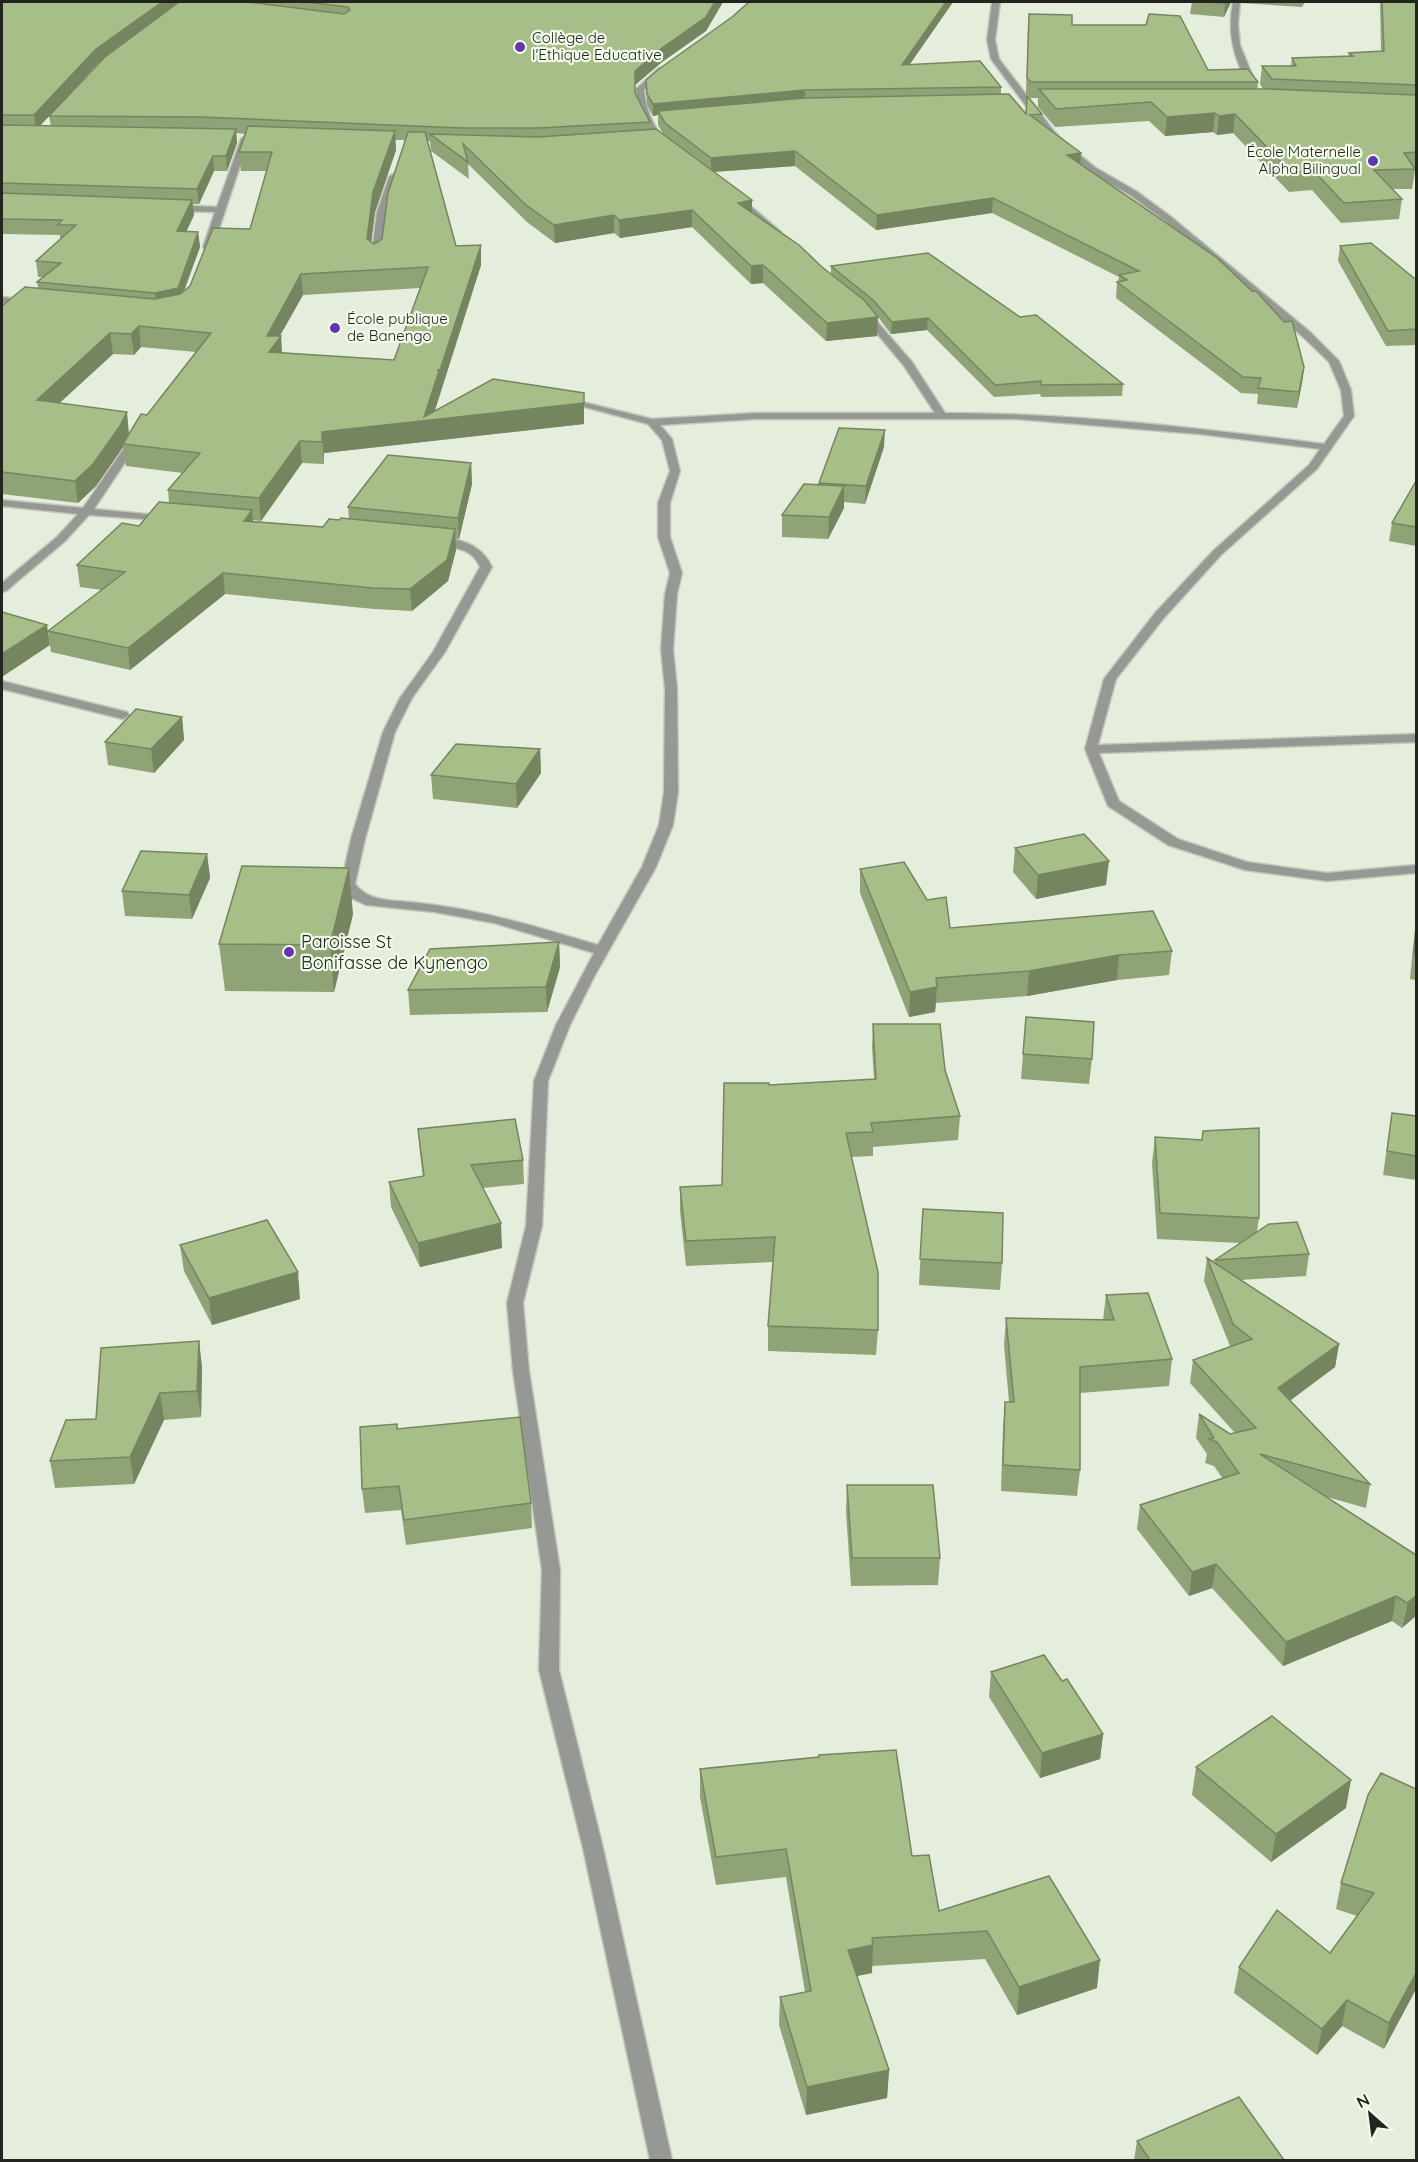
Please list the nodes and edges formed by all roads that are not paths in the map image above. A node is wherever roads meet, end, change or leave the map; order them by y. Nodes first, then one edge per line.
1 (996, 2) edge
2 (1236, 2) edge
3 (670, 64) edge
4 (1261, 93) edge
5 (1027, 102) junction
6 (1011, 103) edge
7 (1038, 103) dead end
8 (659, 120) edge
9 (648, 121) junction
10 (234, 139) edge
11 (245, 139) junction
12 (256, 140) edge
13 (659, 140) junction
14 (648, 141) edge
15 (677, 155) edge
16 (397, 166) edge
17 (726, 191) edge
18 (165, 208) edge
19 (221, 210) junction
20 (787, 242) edge
21 (206, 254) edge
22 (376, 259) edge
23 (2, 300) edge
24 (45, 304) edge
25 (860, 309) edge
26 (551, 395) edge
27 (942, 416) junction
28 (652, 422) junction
29 (139, 430) edge
30 (1326, 447) junction
31 (2, 503) edge
32 (86, 512) junction
33 (179, 520) edge
34 (428, 541) edge
35 (2, 590) edge
36 (2, 685) edge
37 (123, 715) dead end
38 (1416, 738) edge
39 (1091, 749) junction
40 (1416, 869) edge
41 (600, 950) junction
42 (661, 2160) edge

1 - 5 street
2 - 4 street
3 - 9 street
5 - 6 street
5 - 7 street
5 - 30 street
8 - 9 street
9 - 13 street
10 - 11 street
11 - 12 street
11 - 19 street
13 - 14 street
13 - 15 street
16 - 22 street
17 - 20 street
18 - 19 street
19 - 21 street
23 - 24 street
25 - 27 street
26 - 28 street
27 - 28 street
27 - 30 street
28 - 41 street
29 - 32 street
30 - 39 street
31 - 32 street
32 - 33 street
32 - 35 street
34 - 41 street
36 - 37 street
38 - 39 street
39 - 40 street
41 - 42 street

